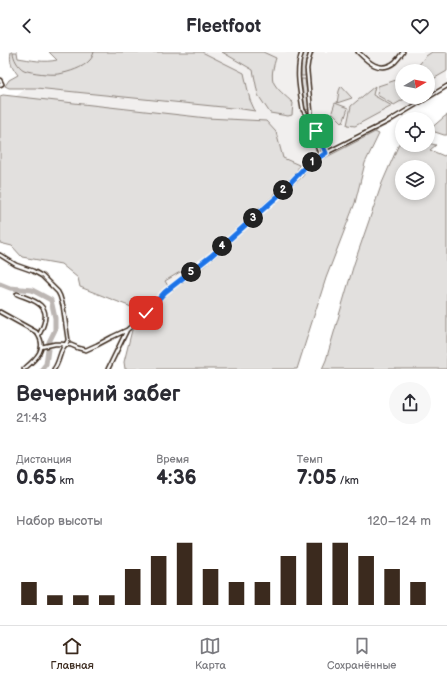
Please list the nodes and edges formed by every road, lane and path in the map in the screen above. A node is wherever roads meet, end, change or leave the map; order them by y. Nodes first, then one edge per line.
1 (302, 52) edge
2 (311, 52) edge
3 (358, 52) edge
4 (403, 52) edge
5 (0, 80) edge
6 (0, 85) edge
7 (447, 86) edge
8 (311, 108) junction
9 (303, 110) junction
10 (326, 153) junction
11 (321, 156) junction
12 (0, 255) edge
13 (16, 294) dead end
14 (0, 312) edge
15 (127, 330) junction
16 (39, 336) junction
17 (66, 344) junction
18 (42, 347) junction
19 (24, 369) edge
20 (54, 369) edge
21 (108, 369) edge

1 - 9 street
2 - 8 street
3 - 4 street
5 - 6 street
7 - 10 street
8 - 9 street
8 - 10 street
9 - 11 street
10 - 11 street
11 - 15 street
12 - 17 street
13 - 16 street
14 - 16 street
15 - 17 street
15 - 21 street
16 - 18 street
17 - 18 street
17 - 20 street
18 - 19 street

